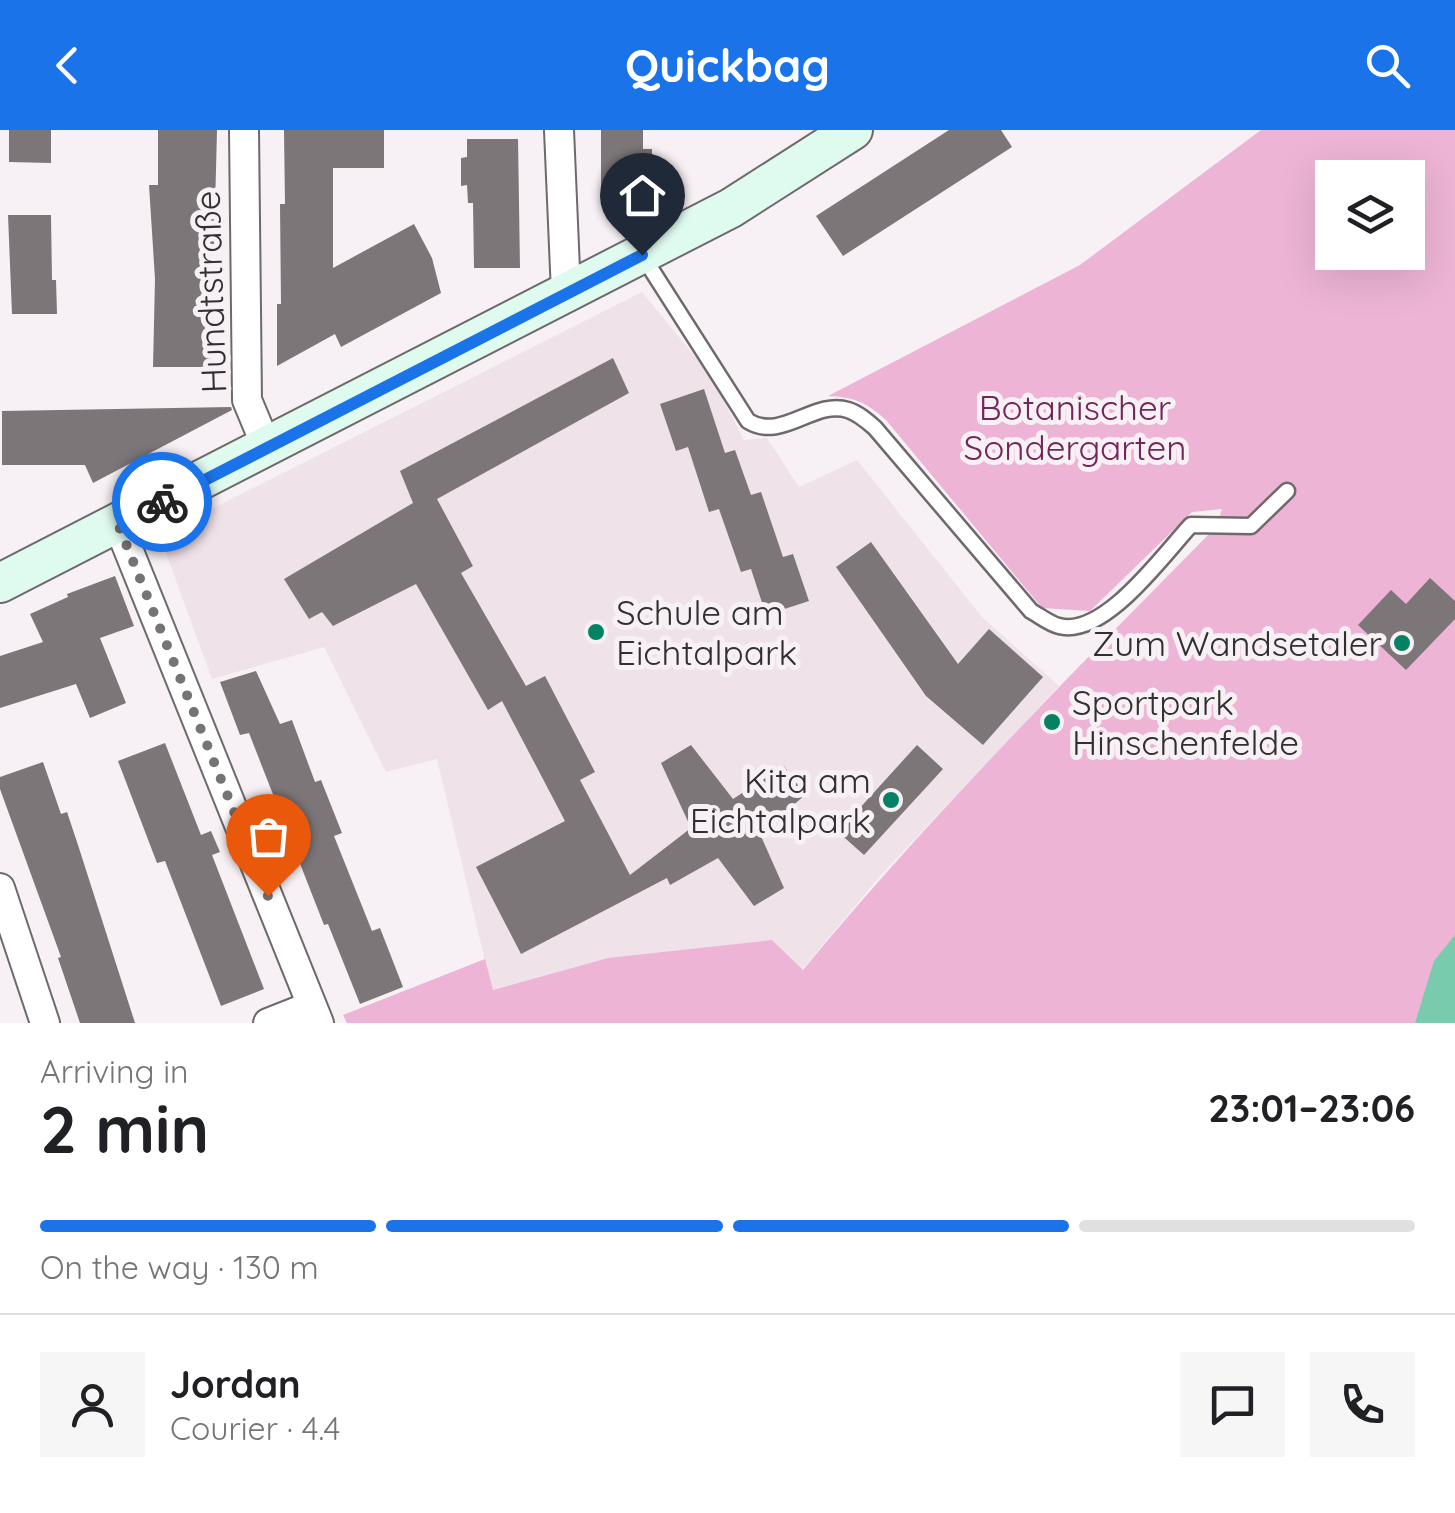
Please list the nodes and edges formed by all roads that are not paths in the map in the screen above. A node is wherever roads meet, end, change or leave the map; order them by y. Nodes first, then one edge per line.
1 (244, 130) edge
2 (559, 130) edge
3 (852, 130) edge
4 (642, 255) junction
5 (566, 293) junction
6 (267, 448) junction
7 (1287, 491) dead end
8 (118, 524) junction
9 (0, 583) edge
10 (0, 888) edge
11 (315, 1014) edge
12 (45, 1023) edge
13 (268, 1023) edge

1 - 6 street, Hundtstraße
2 - 5 street
3 - 4 street
4 - 5 street
4 - 7 lane
5 - 6 street
6 - 8 street
8 - 9 street
8 - 11 street
10 - 12 street
11 - 13 street

